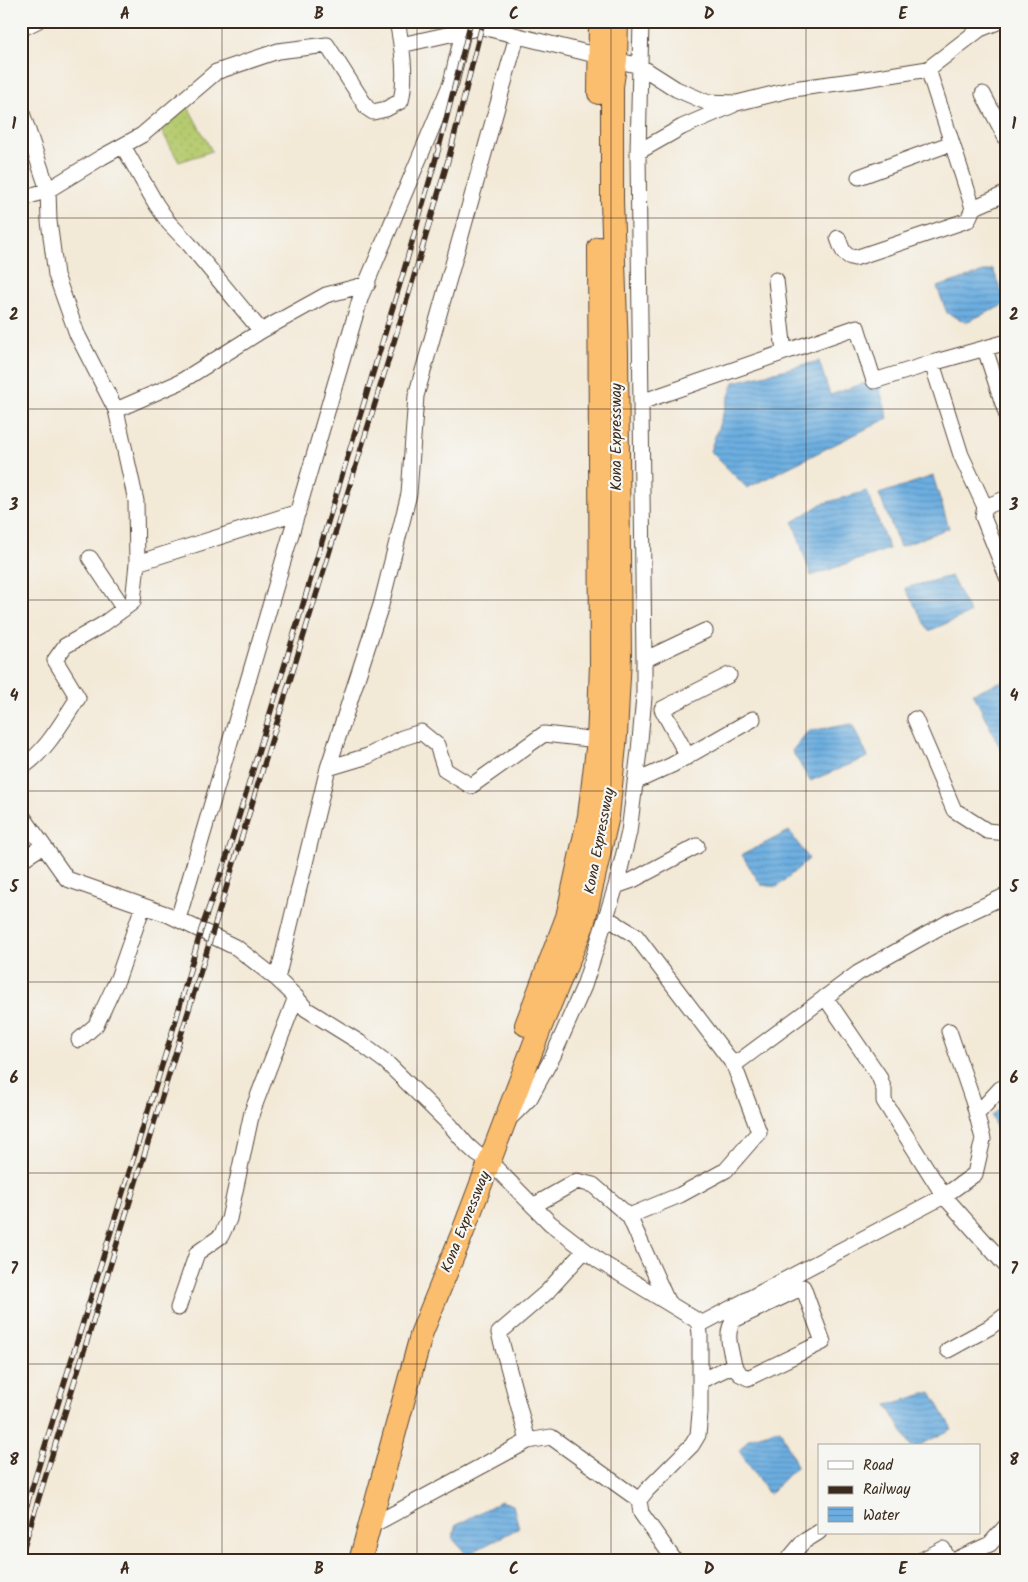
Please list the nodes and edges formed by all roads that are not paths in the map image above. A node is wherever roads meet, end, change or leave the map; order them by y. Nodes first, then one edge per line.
1 (36, 21) edge
2 (397, 21) edge
3 (600, 21) edge
4 (617, 21) edge
5 (642, 21) edge
6 (1000, 21) edge
7 (21, 29) edge
8 (463, 32) junction
9 (517, 36) junction
10 (401, 45) junction
11 (608, 58) junction
12 (640, 66) junction
13 (928, 69) junction
14 (984, 94) dead end
15 (737, 103) junction
16 (21, 110) edge
17 (1007, 140) edge
18 (952, 143) junction
19 (123, 146) junction
20 (638, 152) junction
21 (859, 177) dead end
22 (48, 190) junction
23 (1007, 194) edge
24 (21, 199) edge
25 (973, 208) junction
26 (838, 238) dead end
27 (776, 280) dead end
28 (368, 284) junction
29 (261, 331) junction
30 (1007, 342) edge
31 (985, 348) junction
32 (784, 352) junction
33 (932, 363) junction
34 (641, 402) junction
35 (116, 410) junction
36 (1007, 416) edge
37 (1007, 498) edge
38 (985, 507) junction
39 (298, 512) junction
40 (90, 558) dead end
41 (138, 563) junction
42 (1007, 577) edge
43 (124, 609) junction
44 (705, 630) dead end
45 (644, 660) junction
46 (729, 675) dead end
47 (753, 719) dead end
48 (915, 719) dead end
49 (598, 740) junction
50 (688, 756) junction
51 (21, 768) edge
52 (328, 768) junction
53 (635, 782) junction
54 (21, 814) edge
55 (1007, 833) edge
56 (43, 846) junction
57 (697, 846) dead end
58 (21, 860) edge
59 (616, 886) junction
60 (1007, 895) edge
61 (143, 906) junction
62 (606, 918) junction
63 (178, 919) junction
64 (276, 979) junction
65 (296, 997) junction
66 (825, 998) junction
67 (949, 1031) dead end
68 (79, 1040) dead end
69 (734, 1065) junction
70 (1007, 1086) edge
71 (977, 1114) junction
72 (504, 1124) junction
73 (484, 1158) junction
74 (944, 1196) junction
75 (533, 1206) junction
76 (629, 1216) junction
77 (585, 1250) junction
78 (1007, 1267) edge
79 (668, 1303) junction
80 (178, 1308) dead end
81 (1007, 1314) edge
82 (699, 1325) junction
83 (948, 1350) dead end
84 (734, 1365) junction
85 (700, 1381) junction
86 (528, 1441) junction
87 (639, 1500) junction
88 (1007, 1525) edge
89 (369, 1527) junction
90 (818, 1533) edge
91 (344, 1561) edge
92 (360, 1561) edge
93 (675, 1561) edge
94 (787, 1561) edge
95 (920, 1561) edge
96 (949, 1561) edge
97 (953, 1561) edge

1 - 7 street
2 - 10 street
3 - 11 highway, Kona Expressway
4 - 11 highway, Kona Expressway
5 - 12 street
6 - 13 street
8 - 9 street
8 - 10 street
8 - 28 street
9 - 11 street
9 - 52 street
10 - 19 street
11 - 12 street
11 - 49 highway, Kona Expressway
11 - 72 highway, Kona Expressway
12 - 15 street
12 - 20 street
13 - 15 street
13 - 18 street
14 - 17 street
15 - 20 street
16 - 22 street
18 - 21 street
18 - 25 street
19 - 22 street
19 - 29 street
20 - 34 street
22 - 24 street
22 - 35 street
23 - 25 street
25 - 26 street
27 - 32 street
28 - 29 street
28 - 39 street
29 - 35 street
30 - 31 street
31 - 33 street
31 - 36 street
32 - 33 street
32 - 34 street
33 - 38 street
34 - 45 street
35 - 41 street
37 - 38 street
38 - 42 street
39 - 41 street
39 - 63 street
40 - 43 street
41 - 43 street
43 - 51 street
44 - 45 street
45 - 53 street
46 - 50 street
47 - 50 street
48 - 55 street
49 - 52 street
49 - 73 highway, Kona Expressway
50 - 53 street
52 - 64 street
53 - 59 street
54 - 56 street
56 - 58 street
56 - 61 street
57 - 59 street
59 - 62 street
60 - 66 street
61 - 63 street
61 - 68 street
62 - 69 street
62 - 72 street
63 - 64 street
64 - 65 street
65 - 73 street
65 - 80 street
66 - 69 street
66 - 74 street
67 - 71 street
69 - 76 street
70 - 71 street
71 - 74 street
72 - 73 highway, Kona Expressway
73 - 75 street
73 - 89 highway, Kona Expressway
73 - 91 highway, Kona Expressway
74 - 78 street
74 - 82 street
75 - 76 street
75 - 77 street
76 - 79 street
77 - 79 street
77 - 86 street
79 - 82 street
81 - 83 street
82 - 85 street
84 - 84 street
84 - 85 street
85 - 87 street
86 - 87 street
86 - 89 street
87 - 93 street
88 - 97 street
89 - 92 highway, Kona Expressway
90 - 94 street
95 - 96 street

